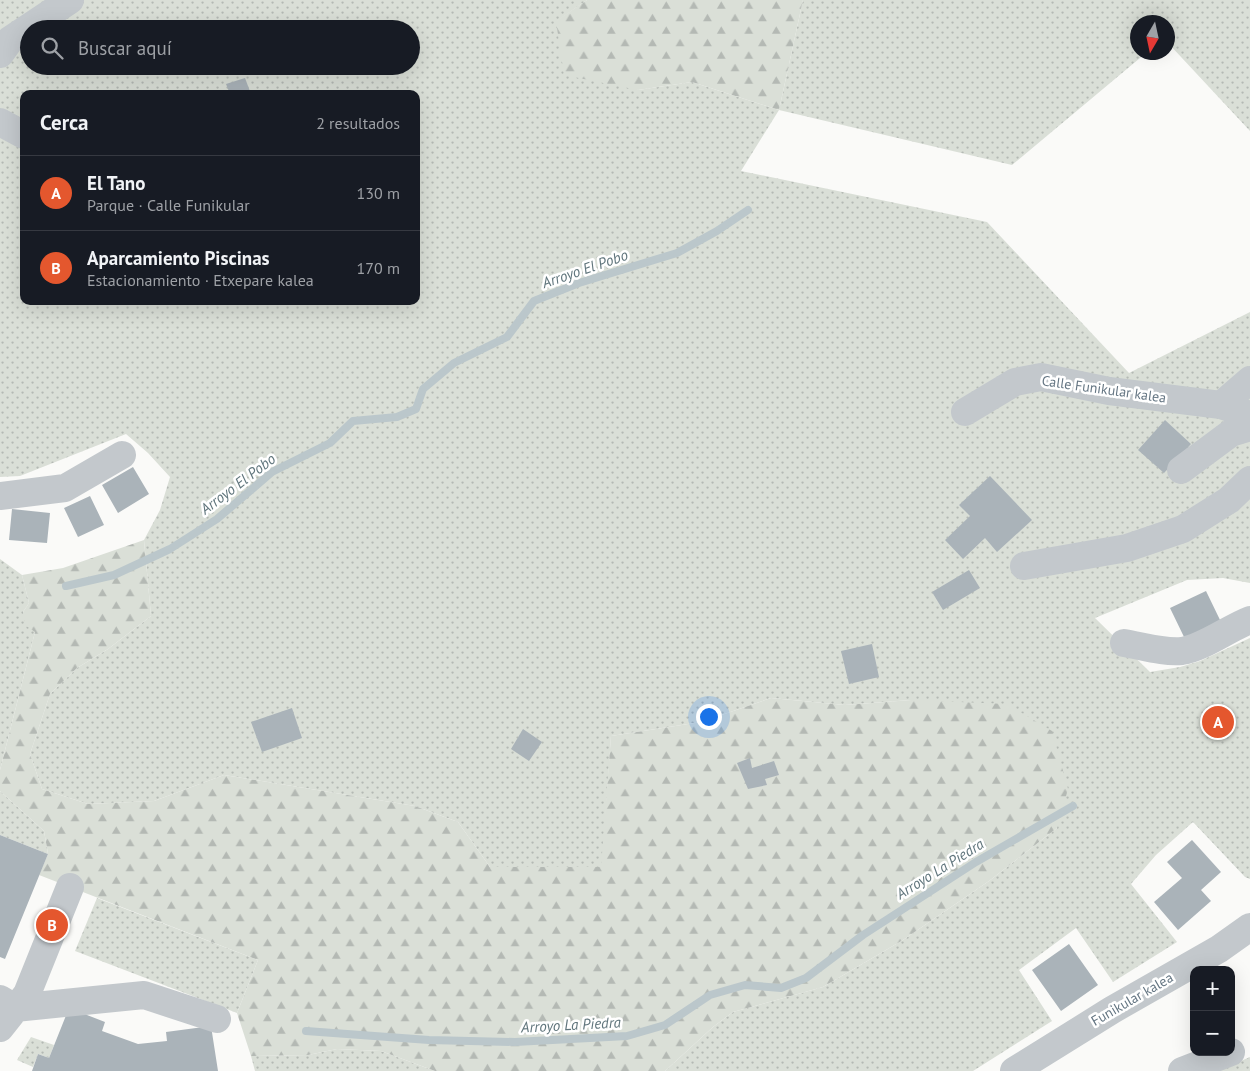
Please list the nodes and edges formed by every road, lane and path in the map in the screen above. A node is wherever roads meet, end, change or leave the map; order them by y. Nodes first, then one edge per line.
1 (70, 0) edge
2 (40, 20) edge
3 (20, 33) edge
4 (0, 54) edge
5 (0, 122) edge
6 (20, 134) edge
7 (1250, 380) edge
8 (1221, 405) junction
9 (965, 412) dead end
10 (1250, 415) edge
11 (1250, 427) edge
12 (122, 455) dead end
13 (1180, 470) dead end
14 (1250, 480) edge
15 (0, 496) edge
16 (1024, 566) dead end
17 (1250, 620) edge
18 (1124, 643) dead end
19 (70, 887) dead end
20 (1250, 927) edge
21 (5, 1012) edge
22 (217, 1019) dead end
23 (1250, 1044) edge
24 (1235, 1050) edge
25 (1221, 1056) edge
26 (1014, 1071) edge
27 (1182, 1071) edge

1 - 2 street
3 - 4 street
5 - 6 street
7 - 8 street
8 - 9 street, Calle Funikular kalea
8 - 10 street, Calle Funikular kalea
11 - 13 street
12 - 15 street
14 - 16 street
17 - 18 street
19 - 21 street
20 - 26 street, Funikular kalea
21 - 22 street
23 - 24 street
25 - 27 street

